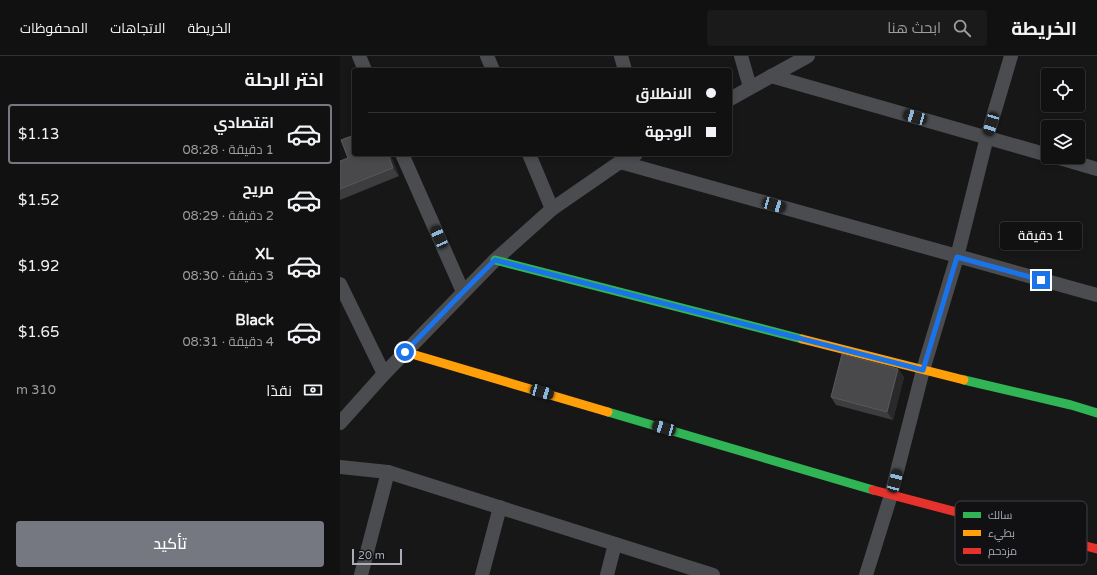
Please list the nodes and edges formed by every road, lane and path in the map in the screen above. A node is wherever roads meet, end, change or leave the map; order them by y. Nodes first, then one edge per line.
1 (359, 56) edge
2 (488, 56) edge
3 (621, 56) edge
4 (741, 56) edge
5 (808, 56) edge
6 (1011, 56) edge
7 (364, 68) edge
8 (492, 68) edge
9 (625, 68) edge
10 (770, 76) junction
11 (750, 87) junction
12 (732, 98) edge
13 (987, 137) junction
14 (1041, 153) edge
15 (403, 156) edge
16 (530, 156) edge
17 (632, 156) edge
18 (620, 162) junction
19 (1080, 164) edge
20 (1097, 169) edge
21 (552, 209) junction
22 (957, 257) junction
23 (495, 260) junction
24 (340, 284) edge
25 (463, 292) junction
26 (1097, 295) edge
27 (405, 352) junction
28 (923, 370) junction
29 (384, 374) junction
30 (1097, 413) edge
31 (340, 423) edge
32 (340, 467) edge
33 (388, 472) junction
34 (891, 495) junction
35 (500, 507) junction
36 (955, 512) edge
37 (615, 544) junction
38 (1087, 547) edge
39 (1097, 550) edge
40 (361, 575) edge
41 (482, 575) edge
42 (607, 575) edge
43 (713, 575) edge
44 (866, 575) edge

1 - 7 street
2 - 8 street
3 - 9 street
4 - 11 street
5 - 10 street
6 - 13 street
10 - 11 street
10 - 13 street
11 - 12 street
13 - 14 street
13 - 22 street
15 - 25 street
16 - 21 street
17 - 18 street
18 - 21 street
18 - 22 street
19 - 20 street
21 - 23 street
22 - 26 street
22 - 28 street
23 - 25 street
23 - 28 street
24 - 29 street
25 - 27 street
27 - 29 street
27 - 34 street
28 - 30 street
28 - 34 street
29 - 31 street
32 - 33 street
33 - 35 street
33 - 40 street
34 - 36 street
34 - 44 street
35 - 37 street
35 - 41 street
37 - 42 street
37 - 43 street
38 - 39 street

